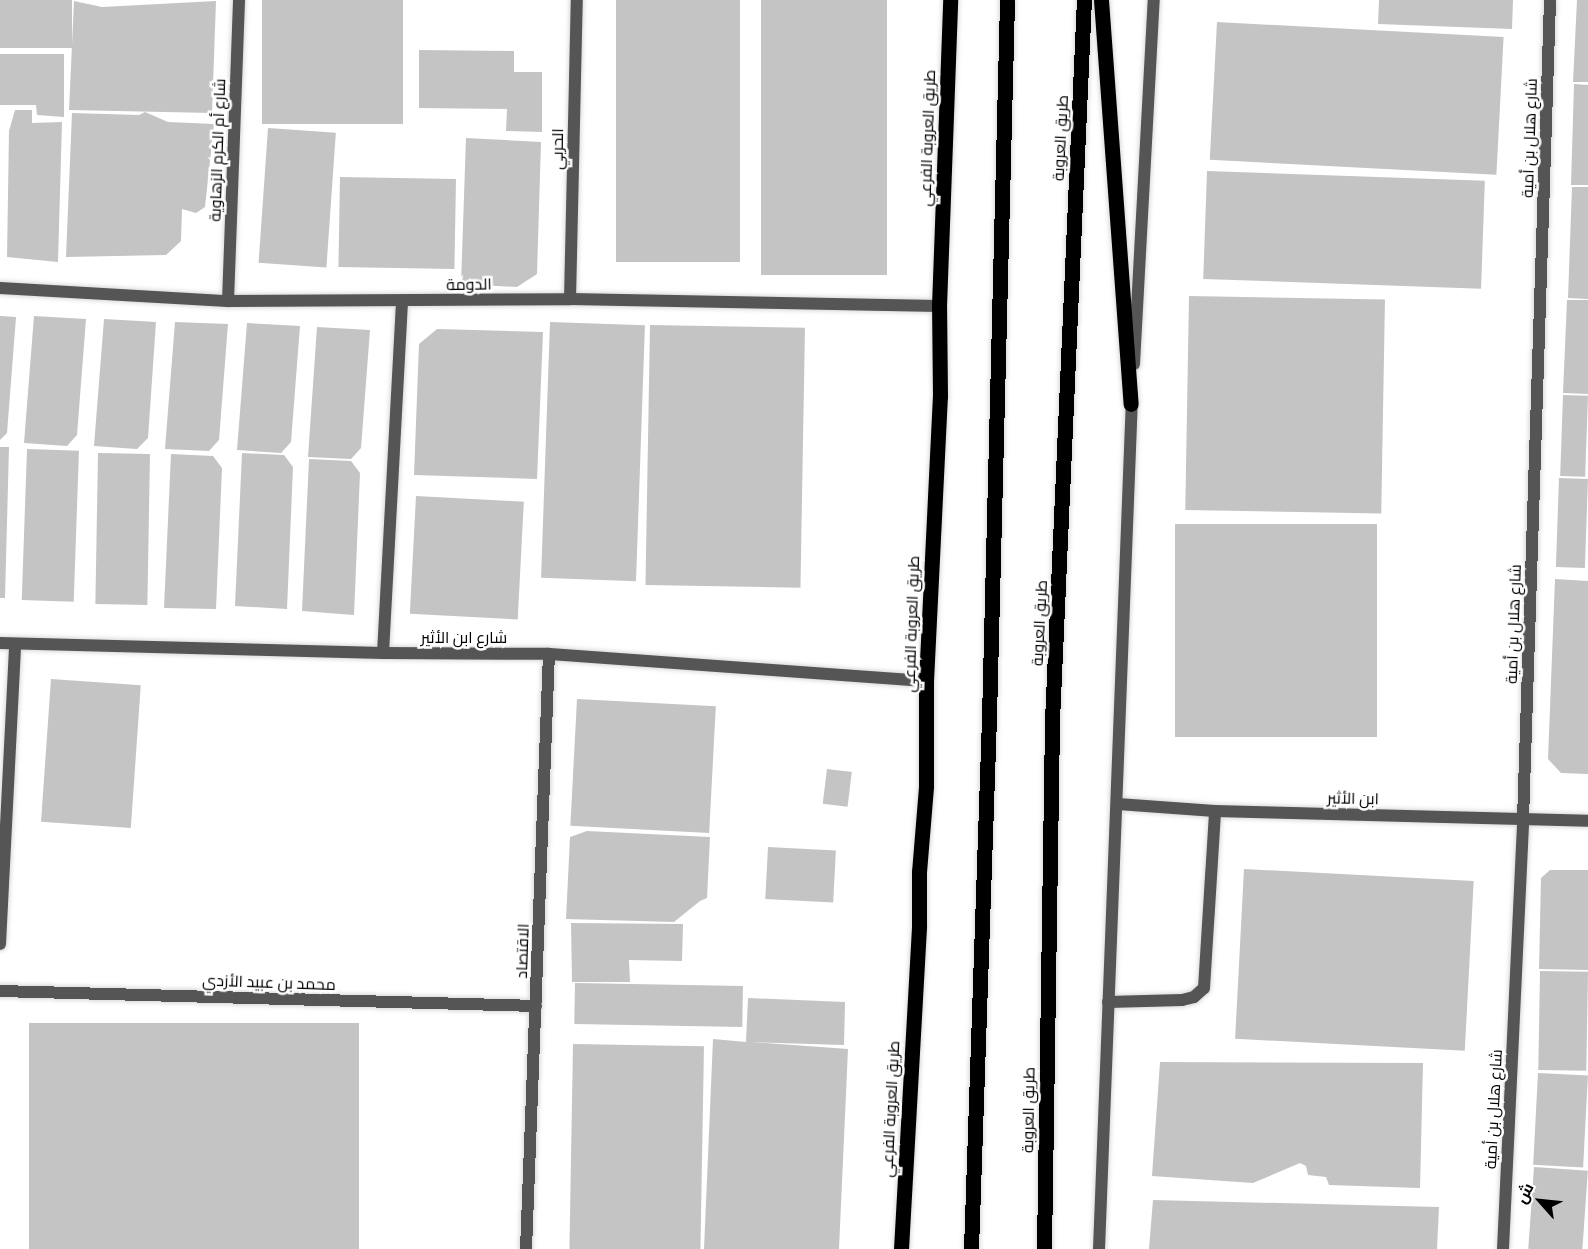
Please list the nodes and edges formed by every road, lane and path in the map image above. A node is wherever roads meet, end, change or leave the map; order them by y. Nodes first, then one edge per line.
1 (239, 0) edge
2 (577, 0) edge
3 (950, 0) edge
4 (1007, 0) edge
5 (1084, 0) edge
6 (1101, 0) edge
7 (1154, 0) edge
8 (1550, 0) edge
9 (0, 288) edge
10 (570, 299) junction
11 (228, 301) junction
12 (402, 302) junction
13 (939, 306) junction
14 (1131, 404) junction
15 (0, 643) edge
16 (15, 644) junction
17 (383, 653) junction
18 (549, 654) junction
19 (926, 681) junction
20 (1118, 804) junction
21 (1215, 811) junction
22 (1523, 819) junction
23 (1588, 821) edge
24 (0, 944) edge
25 (0, 991) edge
26 (1108, 1002) junction
27 (536, 1006) junction
28 (526, 1249) edge
29 (901, 1249) edge
30 (971, 1249) edge
31 (1044, 1249) edge
32 (1099, 1249) edge
33 (1503, 1249) edge

1 - 11 street, شارع أم الكرم الزهاوية
2 - 10 street, الحربي
3 - 13 main road, طريق العروبة الفرعي
4 - 30 main road
5 - 31 main road, طريق العروبة
6 - 14 main road
7 - 14 street
8 - 22 street, شارع هلال بن أمية
9 - 11 street, الدومة
10 - 12 street, الدومة
10 - 13 street, الدومة
11 - 12 street, الدومة
12 - 17 street
13 - 19 main road, طريق العروبة الفرعي
14 - 20 street
15 - 16 street, شارع ابن الأثير
16 - 17 street, شارع ابن الأثير
16 - 24 street
17 - 18 street, شارع ابن الأثير
18 - 19 street, شارع ابن الأثير
18 - 27 street, الاقتصاد
19 - 29 main road, طريق العروبة الفرعي
20 - 21 street, ابن الأثير
20 - 26 street
21 - 22 street, ابن الأثير
21 - 26 street
22 - 23 street, ابن الأثير
22 - 33 street, شارع هلال بن أمية
25 - 27 street, محمد بن عبيد الأزدي
26 - 32 street
27 - 28 street, الاقتصاد

